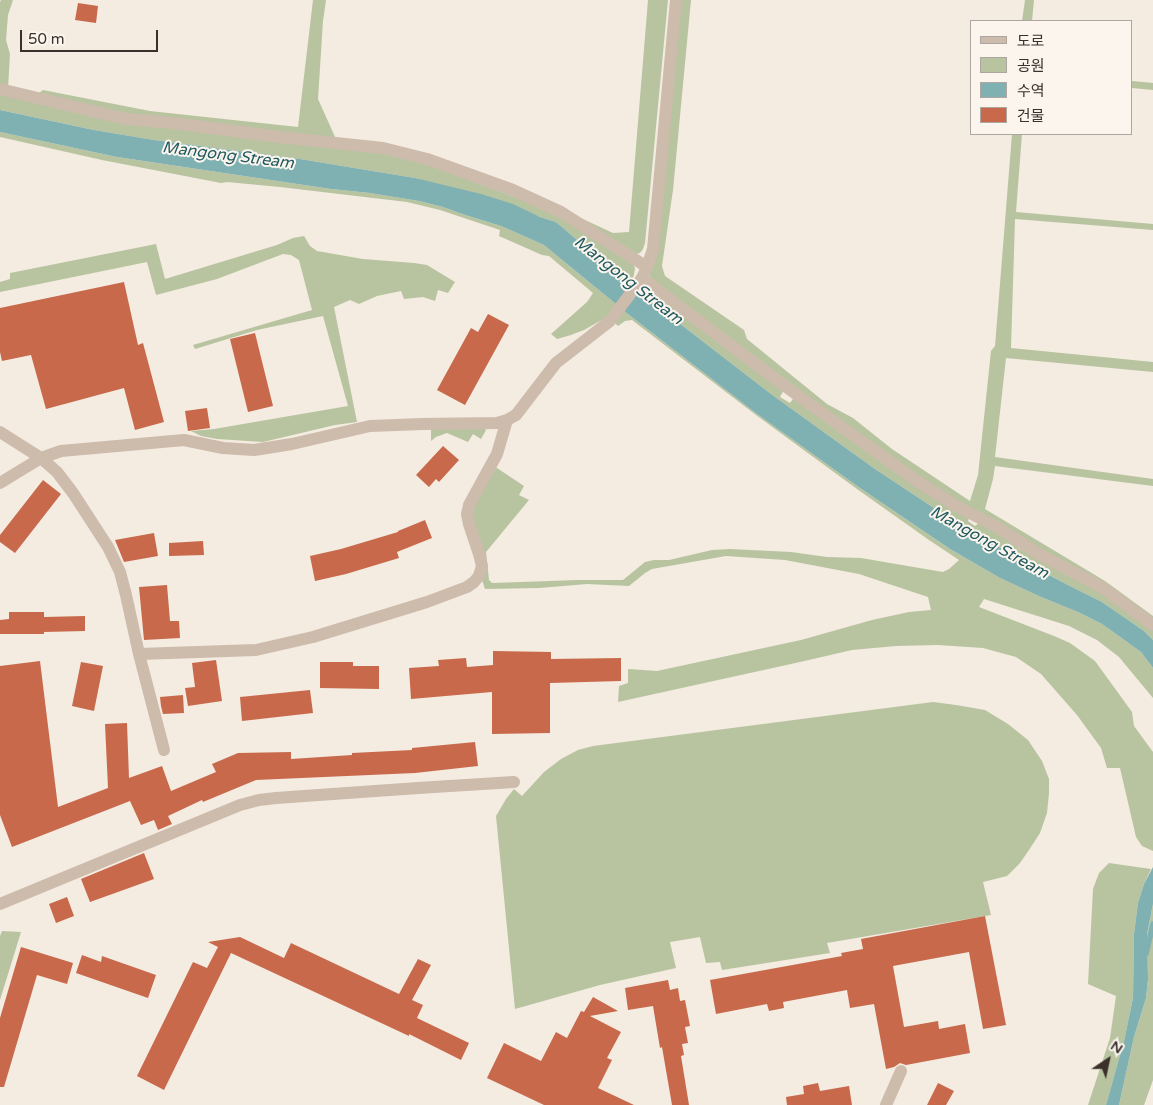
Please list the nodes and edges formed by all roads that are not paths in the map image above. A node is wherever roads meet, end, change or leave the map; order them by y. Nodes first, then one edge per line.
1 (676, 0) edge
2 (0, 90) edge
3 (642, 277) junction
4 (507, 420) junction
5 (0, 432) edge
6 (41, 458) junction
7 (0, 483) edge
8 (1153, 625) edge
9 (139, 654) junction
10 (164, 750) dead end
11 (514, 782) dead end
12 (0, 904) edge
13 (901, 1070) dead end
14 (886, 1105) edge

1 - 3 street
2 - 3 street
3 - 4 street
3 - 8 street
4 - 6 street
4 - 9 street
5 - 6 street
6 - 7 street
6 - 9 street
9 - 10 street
11 - 12 street
13 - 14 street

